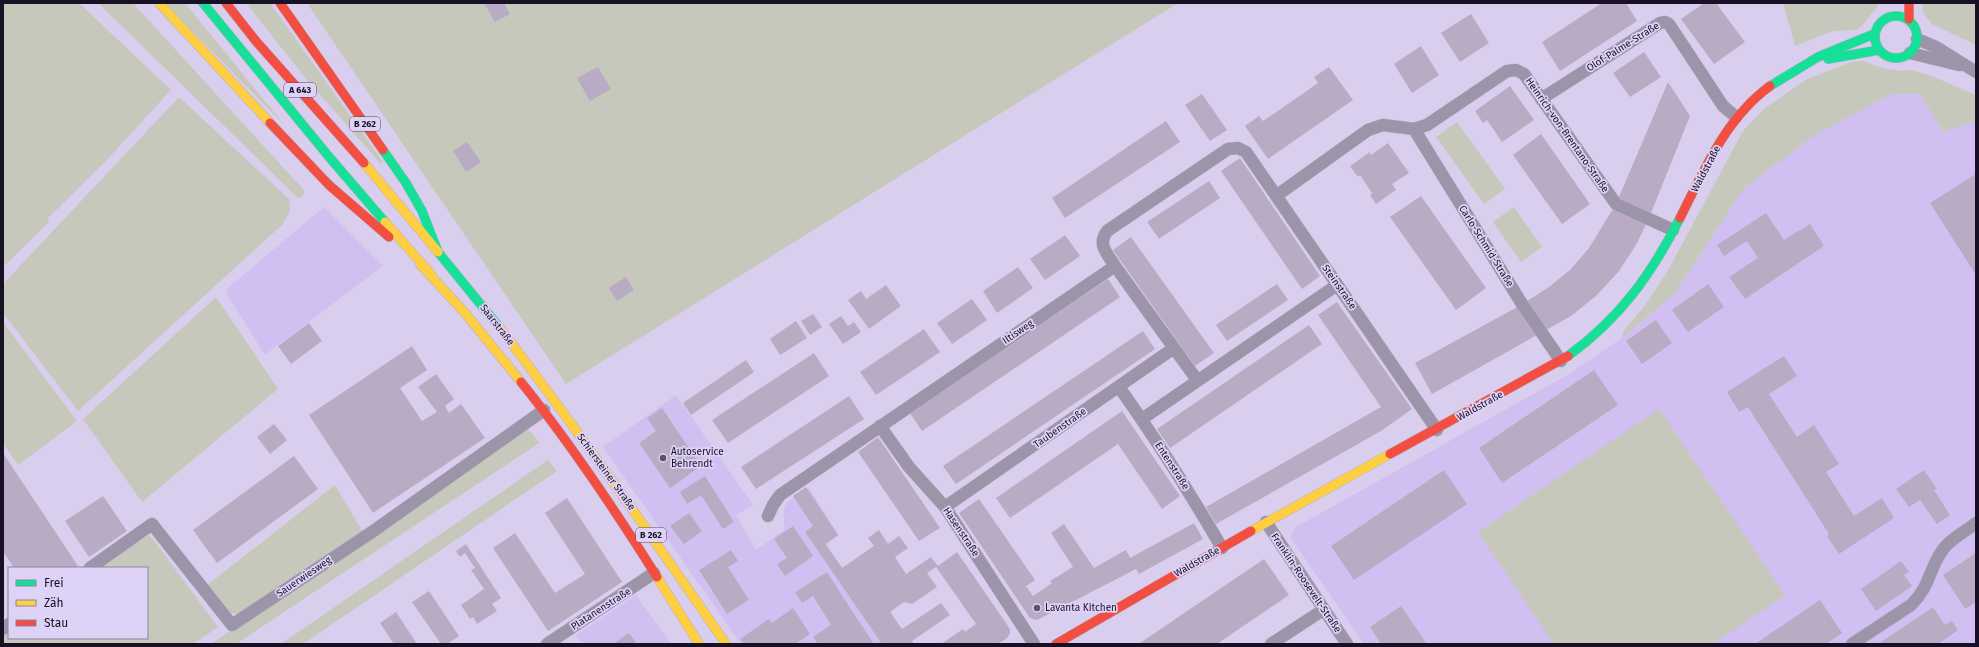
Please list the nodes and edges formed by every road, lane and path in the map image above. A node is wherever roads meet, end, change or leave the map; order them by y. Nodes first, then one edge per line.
1 (159, 3) edge
2 (203, 3) edge
3 (226, 3) edge
4 (280, 3) edge
5 (1908, 3) edge
6 (1909, 19) junction
7 (1874, 34) junction
8 (1917, 39) junction
9 (1879, 50) junction
10 (1910, 53) junction
11 (1808, 63) junction
12 (1971, 69) edge
13 (1542, 99) junction
14 (1736, 117) junction
15 (301, 123) joint
16 (1414, 129) junction
17 (376, 176) joint
18 (1276, 196) junction
19 (1673, 230) junction
20 (438, 252) junction
21 (1115, 266) junction
22 (431, 274) junction
23 (1337, 285) junction
24 (1174, 348) junction
25 (1561, 361) junction
26 (1198, 380) junction
27 (1119, 387) junction
28 (554, 399) joint
29 (544, 410) junction
30 (1142, 419) junction
31 (880, 426) junction
32 (1437, 430) junction
33 (945, 507) junction
34 (768, 516) dead end
35 (1266, 522) junction
36 (1976, 523) edge
37 (1222, 548) junction
38 (91, 567) edge
39 (654, 573) junction
40 (1323, 610) junction
41 (547, 644) edge
42 (699, 644) edge
43 (726, 644) edge
44 (1034, 644) edge
45 (1056, 644) edge
46 (1271, 644) edge
47 (1347, 644) edge
48 (1852, 644) edge

1 - 22 main road, B 262
2 - 15 main road, A 643
3 - 17 main road, A 643
4 - 20 main road, B 262
5 - 6 main road
6 - 7 main road
6 - 8 main road
7 - 9 main road
7 - 11 main road, Waldstraße
8 - 10 main road
8 - 12 street
9 - 10 main road
9 - 11 main road, Waldstraße
10 - 12 street
11 - 14 main road, Waldstraße
13 - 14 street, Olof-Palme-Straße
13 - 16 street, Heinrich-von-Brentano-Straße
13 - 19 street, Heinrich-von-Brentano-Straße
14 - 19 main road, Waldstraße
15 - 22 main road, B 262
16 - 18 street, Heinrich-von-Brentano-Straße
16 - 25 street, Carlo-Schmid-Straße
17 - 20 main road, B 262
18 - 21 street, Steinstraße
18 - 23 street, Steinstraße
19 - 25 main road, Waldstraße
20 - 28 main road, Saarstraße / B 262
21 - 24 street
21 - 31 street, Iltisweg
22 - 29 main road, Saarstraße / B 262
23 - 26 street
23 - 32 street, Steinstraße
24 - 26 street
24 - 27 street, Taubenstraße
25 - 32 main road, Waldstraße
26 - 30 street
27 - 30 street, Entenstraße
27 - 33 street, Taubenstraße
28 - 43 main road, Schiersteiner Straße / B 262
29 - 38 street, Sauerwiesweg
29 - 39 main road, Schiersteiner Straße / B 262
30 - 37 street, Entenstraße
31 - 33 street, Hasenstraße
31 - 34 street, Iltisweg
32 - 35 main road, Waldstraße
33 - 44 street, Hasenstraße
35 - 37 main road, Waldstraße
35 - 40 street, Franklin-Roosevelt-Straße
36 - 48 street
37 - 45 main road, Waldstraße
39 - 41 street, Platanenstraße
39 - 42 main road, Schiersteiner Straße / B 262
40 - 46 street
40 - 47 street, Franklin-Roosevelt-Straße

